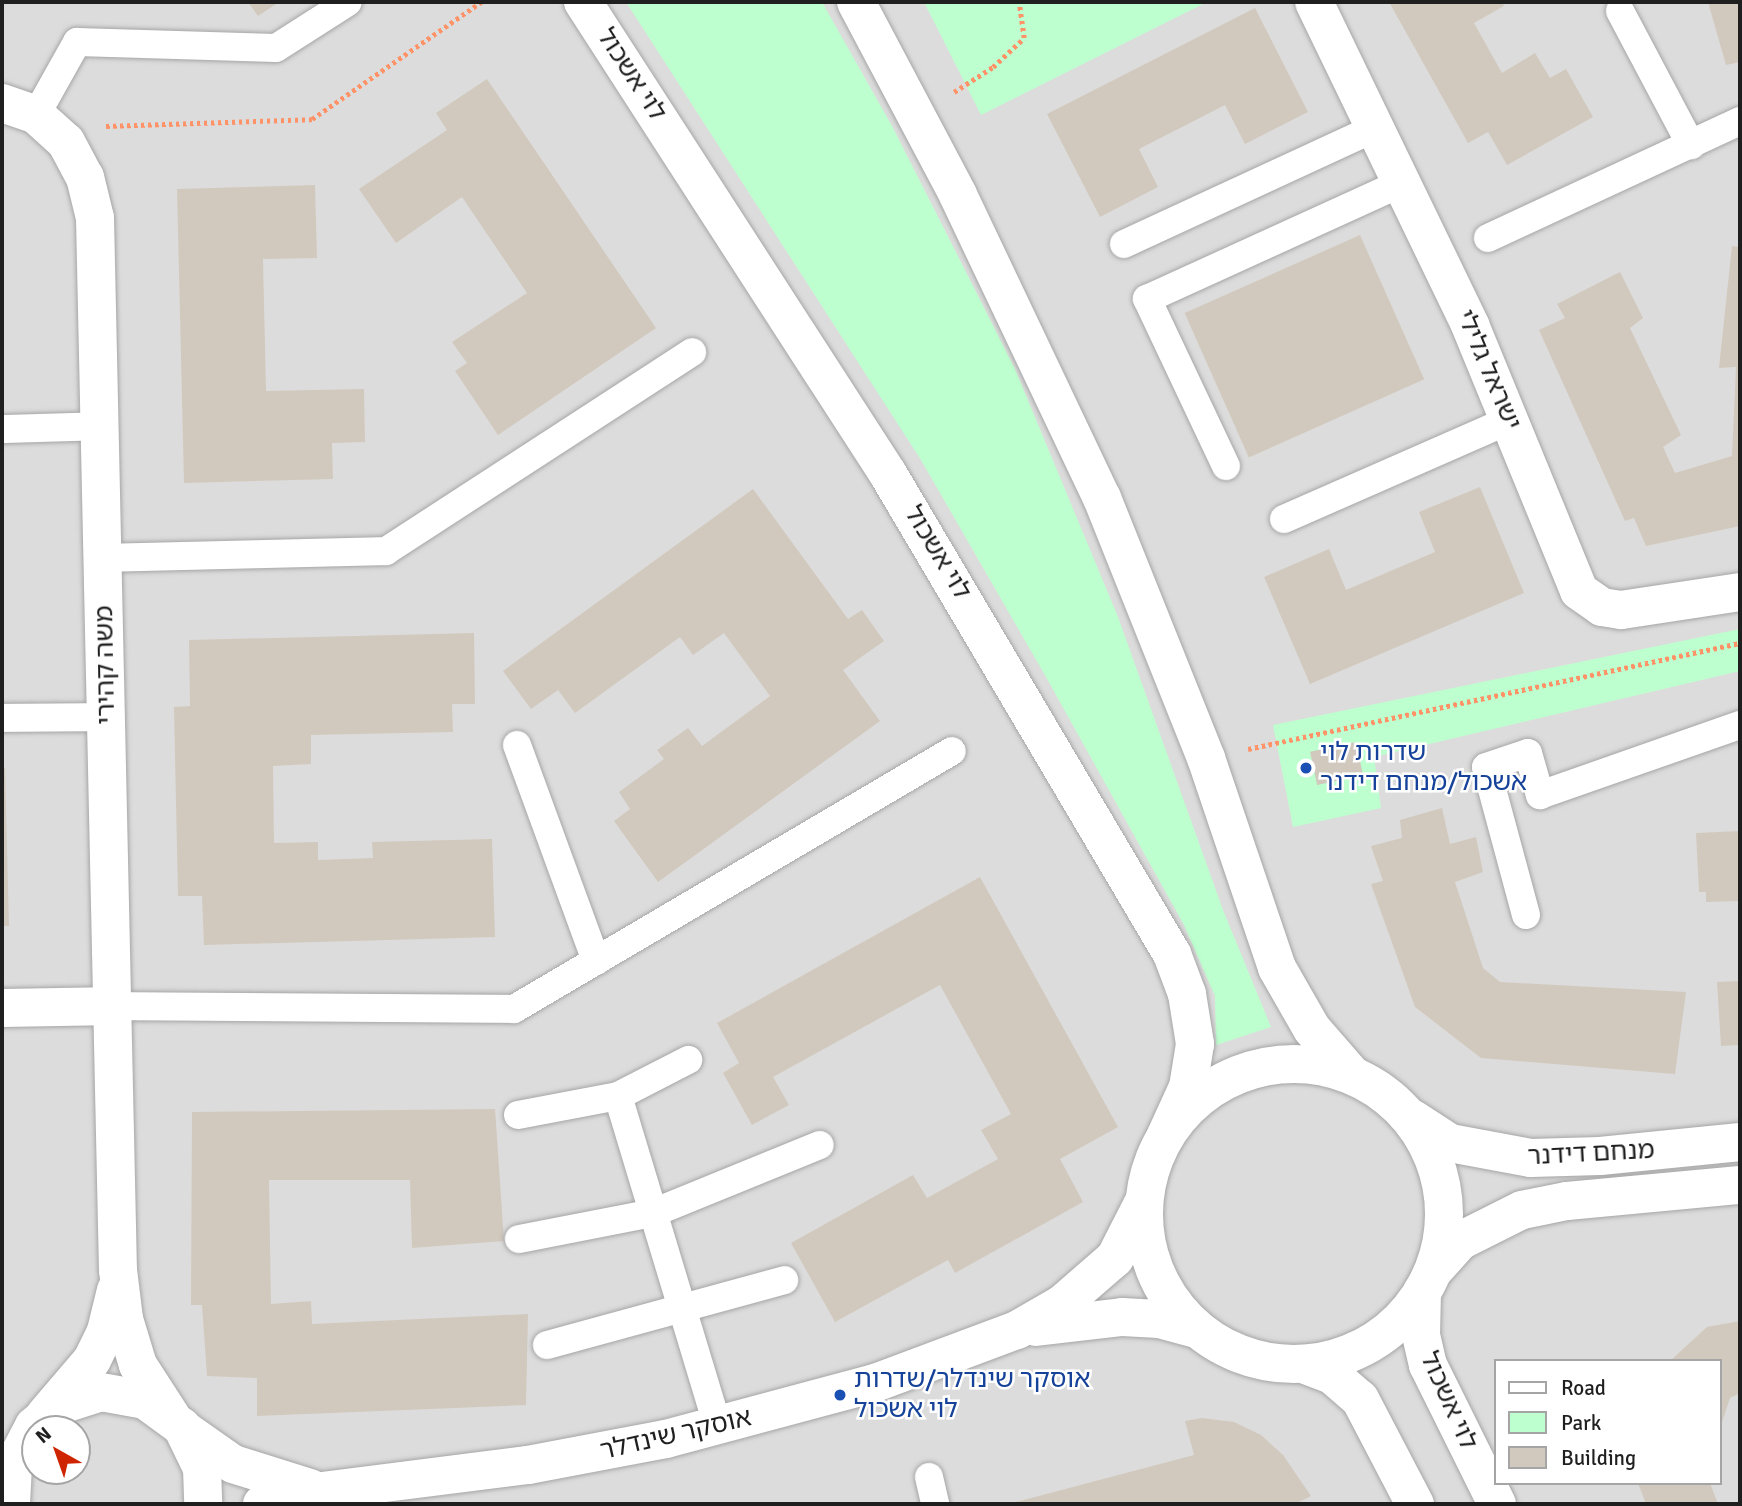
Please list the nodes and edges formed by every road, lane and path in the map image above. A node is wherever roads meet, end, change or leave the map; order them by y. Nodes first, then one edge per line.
1 (348, 2) edge
2 (481, 2) edge
3 (583, 2) edge
4 (856, 2) edge
5 (1020, 2) edge
6 (1117, 2) edge
7 (1137, 2) edge
8 (1314, 2) edge
9 (1620, 11) dead end
10 (30, 115) edge
11 (917, 116) junction
12 (1740, 121) edge
13 (1377, 127) junction
14 (1691, 145) junction
15 (1404, 182) junction
16 (1488, 238) dead end
17 (1124, 244) dead end
18 (692, 352) dead end
19 (1510, 420) junction
20 (101, 426) junction
21 (2, 429) edge
22 (1226, 466) dead end
23 (1284, 519) dead end
24 (104, 558) junction
25 (1740, 592) edge
26 (1740, 643) edge
27 (107, 717) junction
28 (2, 718) edge
29 (1740, 725) edge
30 (517, 745) dead end
31 (951, 751) dead end
32 (1206, 758) junction
33 (1527, 915) dead end
34 (596, 961) junction
35 (112, 1006) junction
36 (2, 1008) edge
37 (688, 1060) dead end
38 (1352, 1075) junction
39 (618, 1096) junction
40 (518, 1115) dead end
41 (1410, 1117) junction
42 (1166, 1135) junction
43 (1740, 1142) edge
44 (820, 1145) dead end
45 (1740, 1185) edge
46 (1144, 1201) junction
47 (653, 1213) junction
48 (519, 1240) dead end
49 (118, 1270) junction
50 (785, 1280) dead end
51 (1427, 1282) junction
52 (682, 1309) junction
53 (1196, 1329) junction
54 (1017, 1330) junction
55 (547, 1345) dead end
56 (1303, 1364) junction
57 (43, 1415) edge
58 (50, 1415) edge
59 (177, 1421) junction
60 (718, 1427) junction
61 (21, 1443) edge
62 (929, 1477) dead end
63 (323, 1490) junction
64 (12, 1504) edge
65 (203, 1504) edge
66 (262, 1504) edge
67 (935, 1504) edge
68 (1415, 1504) edge
69 (1497, 1504) edge

1 - 10 lane
2 - 10 path
3 - 42 street, לוי אשכול
4 - 11 street
5 - 11 path
6 - 7 path
8 - 13 street, ישראל גלילי
9 - 14 lane
10 - 20 street, משה קהירי
11 - 32 street
12 - 14 lane
13 - 15 street, ישראל גלילי
13 - 17 lane
14 - 16 lane
15 - 19 street, ישראל גלילי
15 - 22 lane
18 - 24 lane
19 - 23 lane
19 - 25 street, ישראל גלילי
20 - 21 lane
20 - 24 street, משה קהירי
24 - 27 street, משה קהירי
26 - 32 path
27 - 28 lane
27 - 35 street, משה קהירי
29 - 33 lane
30 - 34 lane
31 - 34 lane
32 - 38 street
34 - 35 lane
35 - 36 street
35 - 49 street, משה קהירי
37 - 39 lane
38 - 41 street, מנחם דידנר
38 - 42 street
39 - 40 lane
39 - 47 lane
41 - 43 street, מנחם דידנר
41 - 51 street
42 - 46 street, לוי אשכול
44 - 47 lane
45 - 51 street, מנחם דידנר
46 - 53 street
46 - 54 street, אוסקר שינדלר
47 - 48 lane
47 - 52 lane
49 - 57 street, משה קהירי
49 - 59 street, משה קהירי
50 - 52 lane
51 - 56 street, מנחם דידנר
51 - 69 street, לוי אשכול
52 - 55 lane
52 - 60 lane
53 - 54 street, אוסקר שינדלר
53 - 56 street
54 - 60 street, אוסקר שינדלר
56 - 68 street
58 - 59 street
59 - 63 street, אוסקר שינדלר
59 - 65 street
60 - 63 street, אוסקר שינדלר
61 - 64 street
62 - 67 lane
63 - 66 street, אוסקר שינדלר

